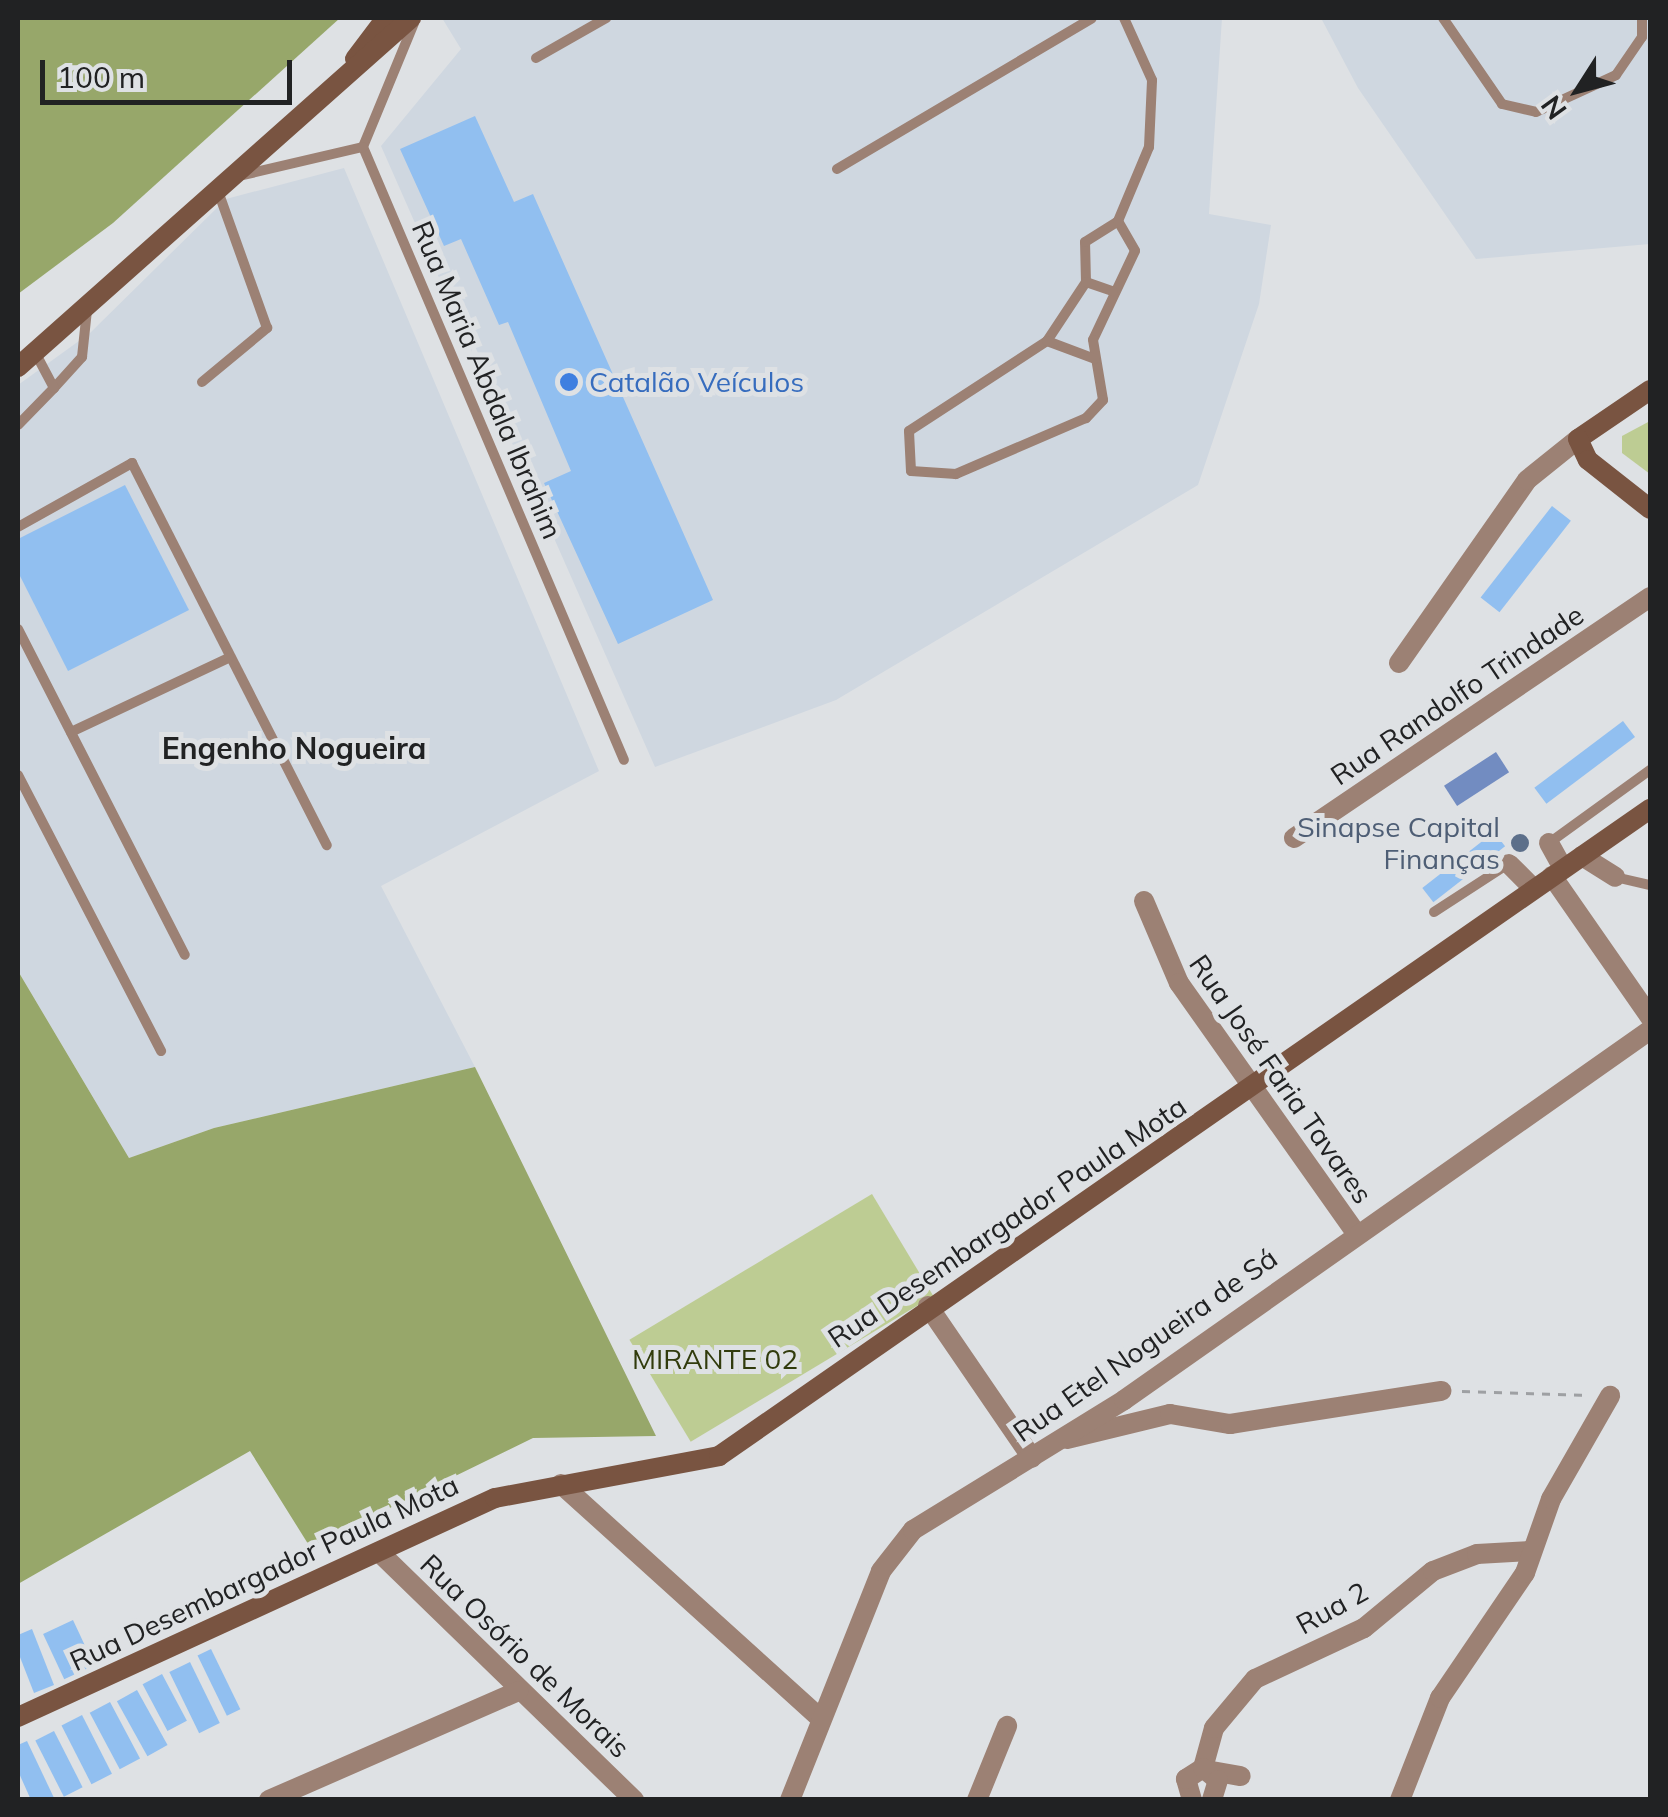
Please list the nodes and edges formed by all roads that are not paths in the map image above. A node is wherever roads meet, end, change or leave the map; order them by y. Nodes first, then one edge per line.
1 (386, 18) edge
2 (414, 18) edge
3 (606, 18) edge
4 (1092, 18) edge
5 (1124, 18) edge
6 (1443, 18) edge
7 (1642, 18) edge
8 (536, 58) dead end
9 (346, 73) junction
10 (363, 147) junction
11 (837, 169) dead end
12 (226, 184) junction
13 (1118, 221) junction
14 (1086, 282) junction
15 (1112, 291) junction
16 (87, 309) junction
17 (1048, 341) junction
18 (36, 354) junction
19 (1095, 359) junction
20 (18, 367) edge
21 (202, 382) dead end
22 (54, 388) junction
23 (1650, 390) edge
24 (18, 426) edge
25 (1578, 439) junction
26 (1650, 510) edge
27 (18, 526) edge
28 (1650, 597) edge
29 (18, 629) edge
30 (228, 658) junction
31 (1399, 664) dead end
32 (71, 732) junction
33 (624, 760) dead end
34 (1650, 770) edge
35 (18, 775) edge
36 (1650, 810) edge
37 (1294, 838) dead end
38 (1549, 843) joint
39 (327, 846) dead end
40 (1582, 856) junction
41 (1509, 864) joint
42 (1615, 877) joint
43 (1550, 878) junction
44 (1650, 885) edge
45 (1144, 901) dead end
46 (1434, 912) dead end
47 (185, 954) dead end
48 (1650, 1016) edge
49 (1650, 1030) edge
50 (160, 1051) dead end
51 (1254, 1089) junction
52 (1354, 1232) junction
53 (928, 1306) junction
54 (1440, 1390) road end
55 (1610, 1396) road end
56 (1066, 1438) junction
57 (1032, 1458) junction
58 (562, 1484) junction
59 (1530, 1551) junction
60 (379, 1552) junction
61 (518, 1691) junction
62 (18, 1716) edge
63 (819, 1717) junction
64 (1007, 1726) dead end
65 (1208, 1770) junction
66 (1242, 1776) dead end
67 (269, 1800) edge
68 (634, 1800) edge
69 (790, 1800) edge
70 (977, 1800) edge
71 (1192, 1800) edge
72 (1212, 1800) edge
73 (1400, 1800) edge

1 - 9 street
2 - 9 street
2 - 10 lane
3 - 8 lane
4 - 11 lane
5 - 13 lane
6 - 7 lane
9 - 12 street
10 - 12 lane
10 - 33 lane, Rua Maria Abdala Ibrahim
12 - 16 street
12 - 21 lane
13 - 14 lane
13 - 15 lane
14 - 15 lane
14 - 17 lane
15 - 19 lane
16 - 18 street
16 - 22 lane
17 - 19 lane
17 - 19 lane
18 - 20 street
18 - 22 lane
22 - 24 lane
23 - 25 street
25 - 26 street
25 - 31 street
27 - 30 lane
28 - 37 street, Rua Randolfo Trindade
29 - 32 lane
30 - 32 lane
30 - 39 lane
32 - 47 lane
34 - 38 lane
35 - 50 lane
36 - 40 street, Rua Desembargador Paula Mota
38 - 43 street
40 - 42 street
40 - 43 street, Rua Desembargador Paula Mota
41 - 43 street
41 - 46 lane
42 - 44 lane
43 - 48 street
43 - 51 street, Rua Desembargador Paula Mota
45 - 51 street, Rua José Faria Tavares
49 - 52 street, Rua Etel Nogueira de Sá
51 - 52 street, Rua José Faria Tavares
51 - 53 street, Rua Desembargador Paula Mota
52 - 56 street, Rua Etel Nogueira de Sá
53 - 57 street
53 - 58 street, Rua Desembargador Paula Mota
54 - 56 street
55 - 59 street
56 - 57 street, Rua Etel Nogueira de Sá
57 - 63 street, Rua Etel Nogueira de Sá
58 - 60 street, Rua Desembargador Paula Mota
58 - 63 street
59 - 65 street, Rua 2
59 - 73 street
60 - 61 street, Rua Osório de Morais
60 - 62 street, Rua Desembargador Paula Mota
61 - 67 street
61 - 68 street, Rua Osório de Morais
63 - 69 street, Rua Etel Nogueira de Sá
64 - 70 street
65 - 66 street
65 - 71 street, Rua 2
65 - 72 street

